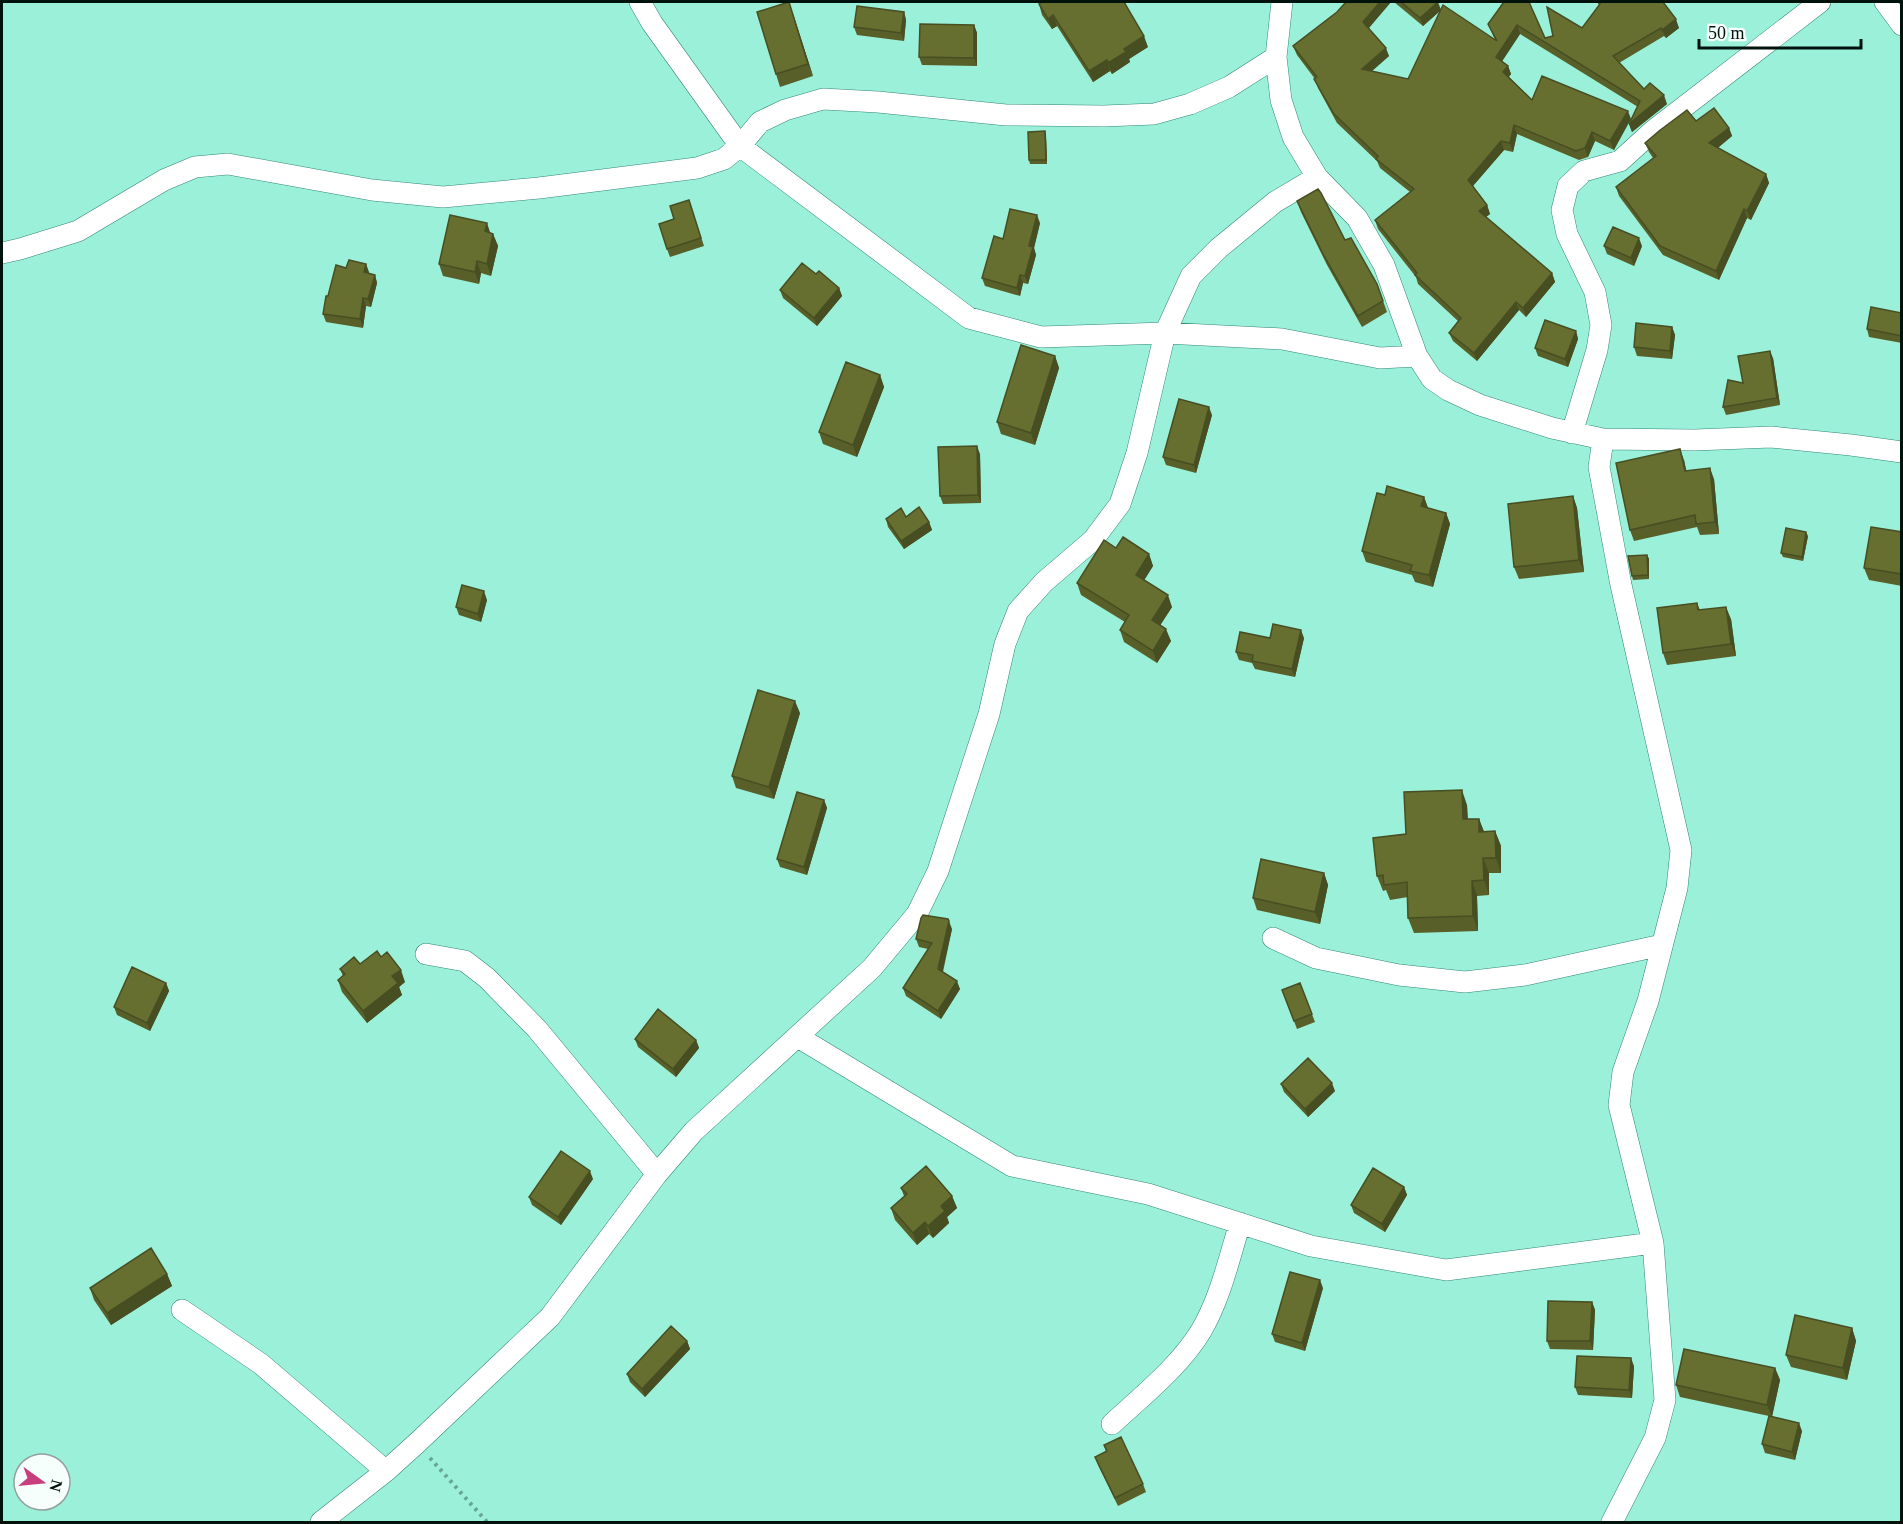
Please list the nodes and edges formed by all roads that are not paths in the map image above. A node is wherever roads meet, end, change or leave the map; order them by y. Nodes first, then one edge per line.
1 (640, 2) edge
2 (1282, 2) edge
3 (1820, 2) edge
4 (1885, 2) edge
5 (1902, 26) edge
6 (1276, 57) junction
7 (740, 146) junction
8 (1317, 177) junction
9 (2, 253) edge
10 (1165, 333) junction
11 (1417, 356) junction
12 (1572, 433) junction
13 (1603, 439) junction
14 (1902, 452) edge
15 (1273, 938) dead end
16 (1662, 945) junction
17 (426, 954) dead end
18 (798, 1037) junction
19 (657, 1174) junction
20 (1240, 1223) junction
21 (1653, 1243) junction
22 (182, 1310) dead end
23 (1113, 1424) dead end
24 (386, 1471) junction
25 (321, 1522) edge
26 (1612, 1522) edge

1 - 7 street
2 - 6 street
3 - 12 street
4 - 5 street
6 - 7 street
6 - 8 street
7 - 9 street
7 - 10 street
8 - 10 street
8 - 11 street
10 - 11 street
10 - 18 street
11 - 12 street
12 - 13 street
13 - 14 street
13 - 16 street
15 - 16 street
16 - 21 street
17 - 19 street
18 - 19 street
18 - 20 street
19 - 24 street
20 - 21 street
20 - 23 street
21 - 26 street
22 - 24 street
24 - 25 street

